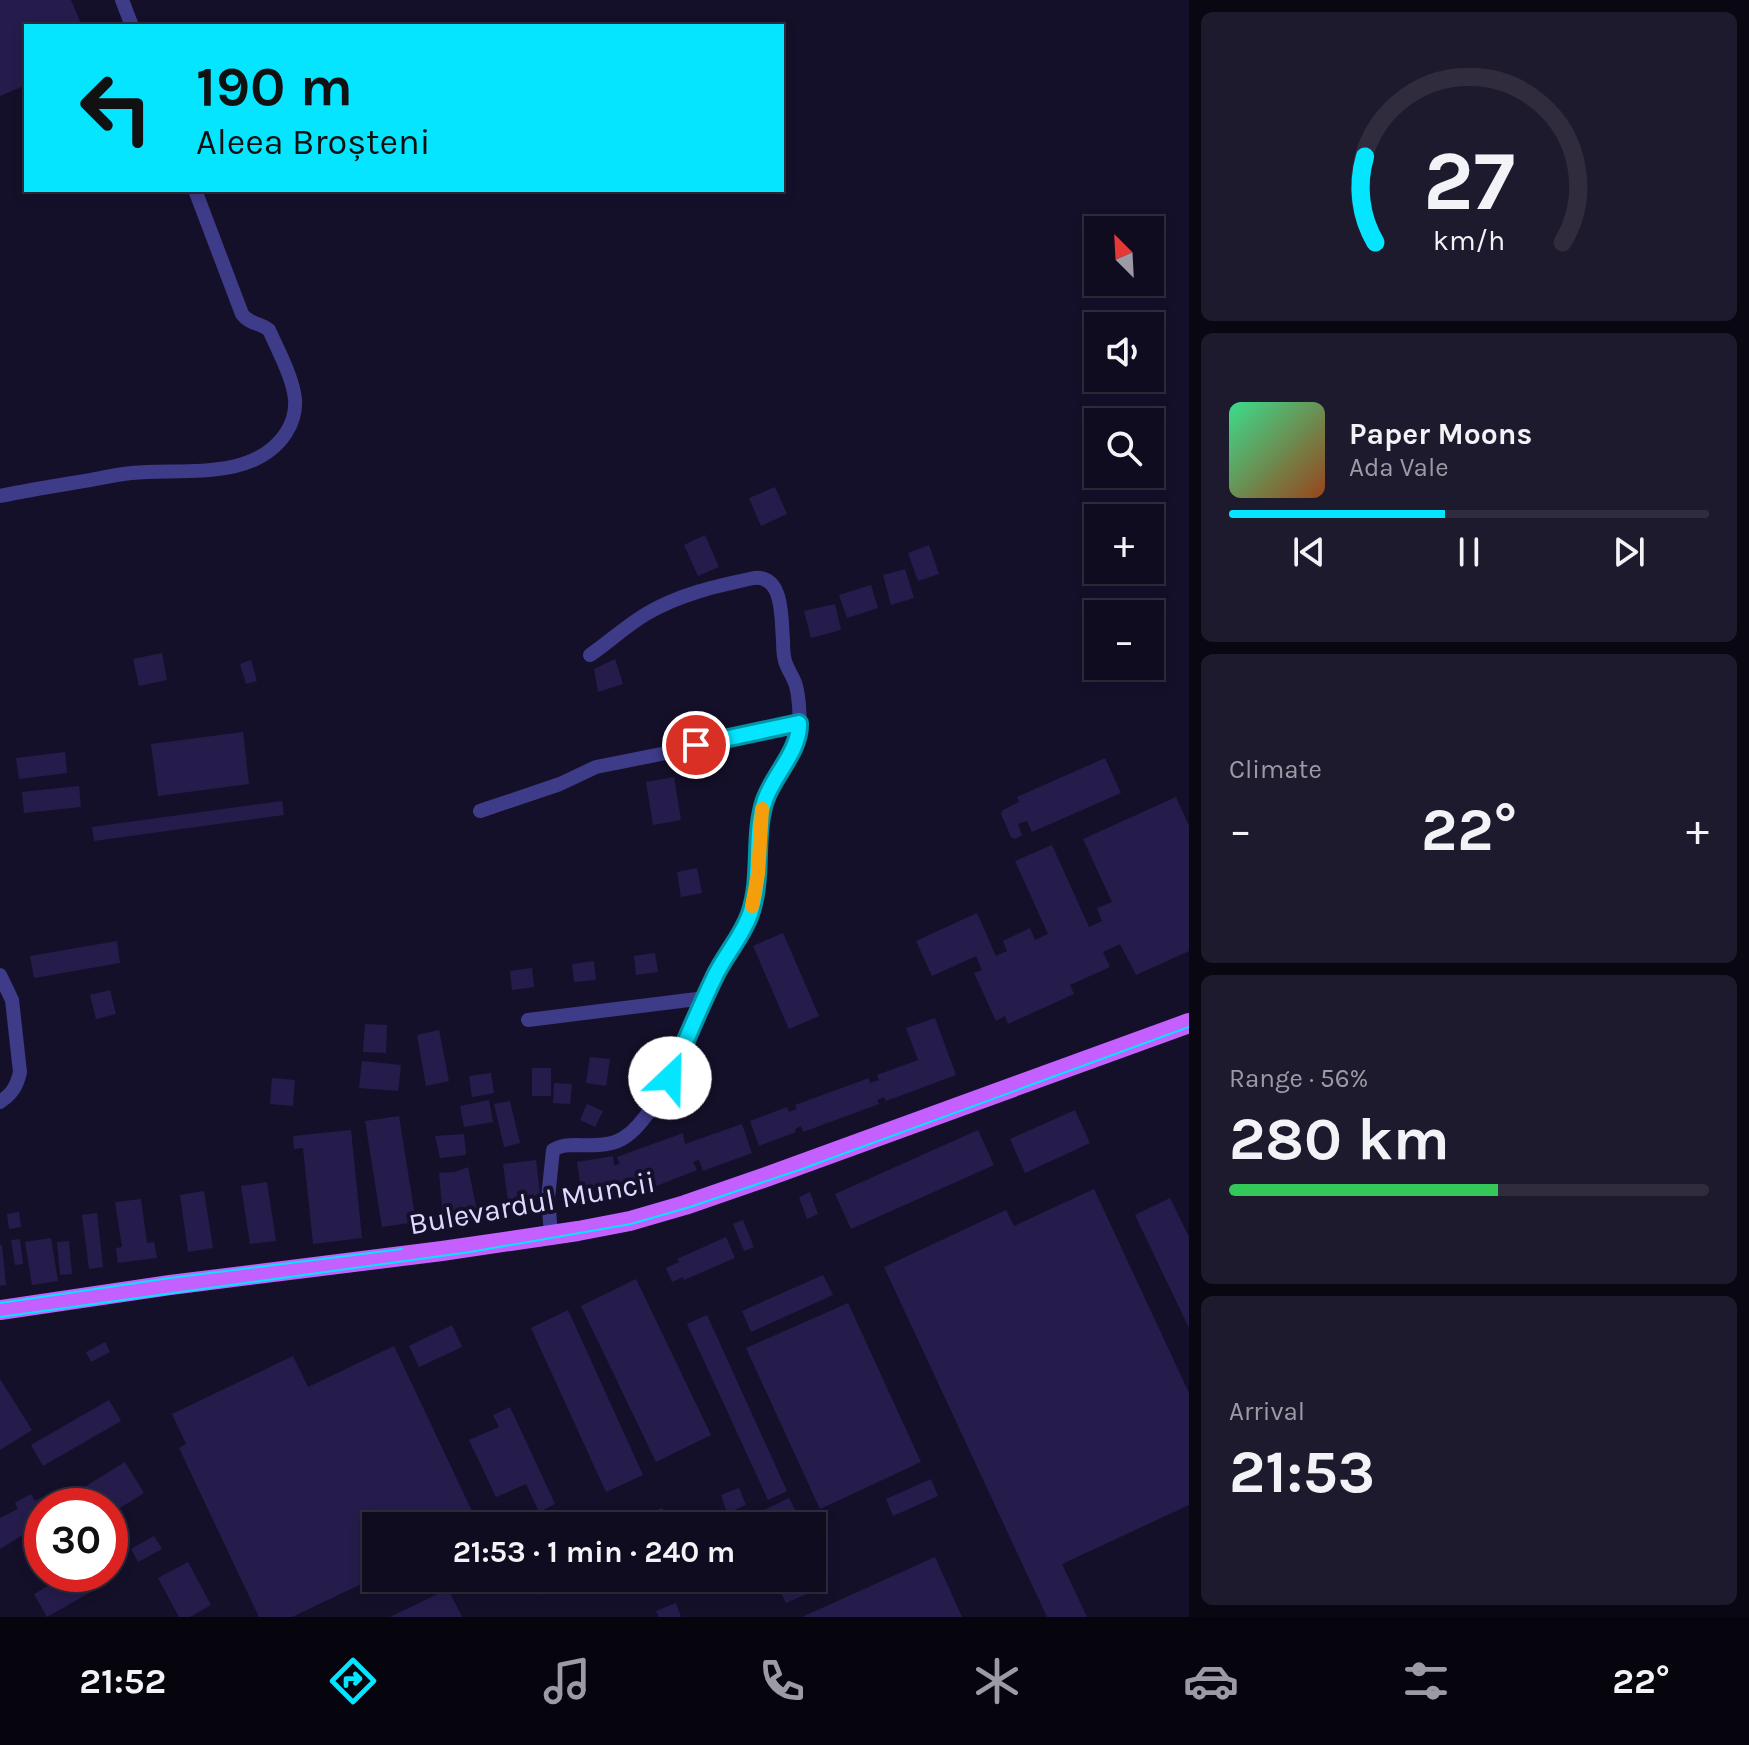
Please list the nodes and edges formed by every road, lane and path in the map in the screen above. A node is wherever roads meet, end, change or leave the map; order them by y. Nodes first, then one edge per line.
1 (122, 0) edge
2 (131, 24) edge
3 (196, 192) edge
4 (0, 496) edge
5 (590, 655) dead end
6 (799, 723) junction
7 (480, 811) dead end
8 (0, 975) edge
9 (705, 998) junction
10 (528, 1020) dead end
11 (1189, 1023) edge
12 (0, 1102) edge
13 (551, 1234) junction
14 (0, 1310) edge

1 - 2 street
3 - 4 street
5 - 6 street
6 - 7 street
6 - 9 street
8 - 12 street
9 - 10 street
9 - 13 street
11 - 13 main road, Bulevardul Muncii
13 - 14 main road, Bulevardul Muncii

